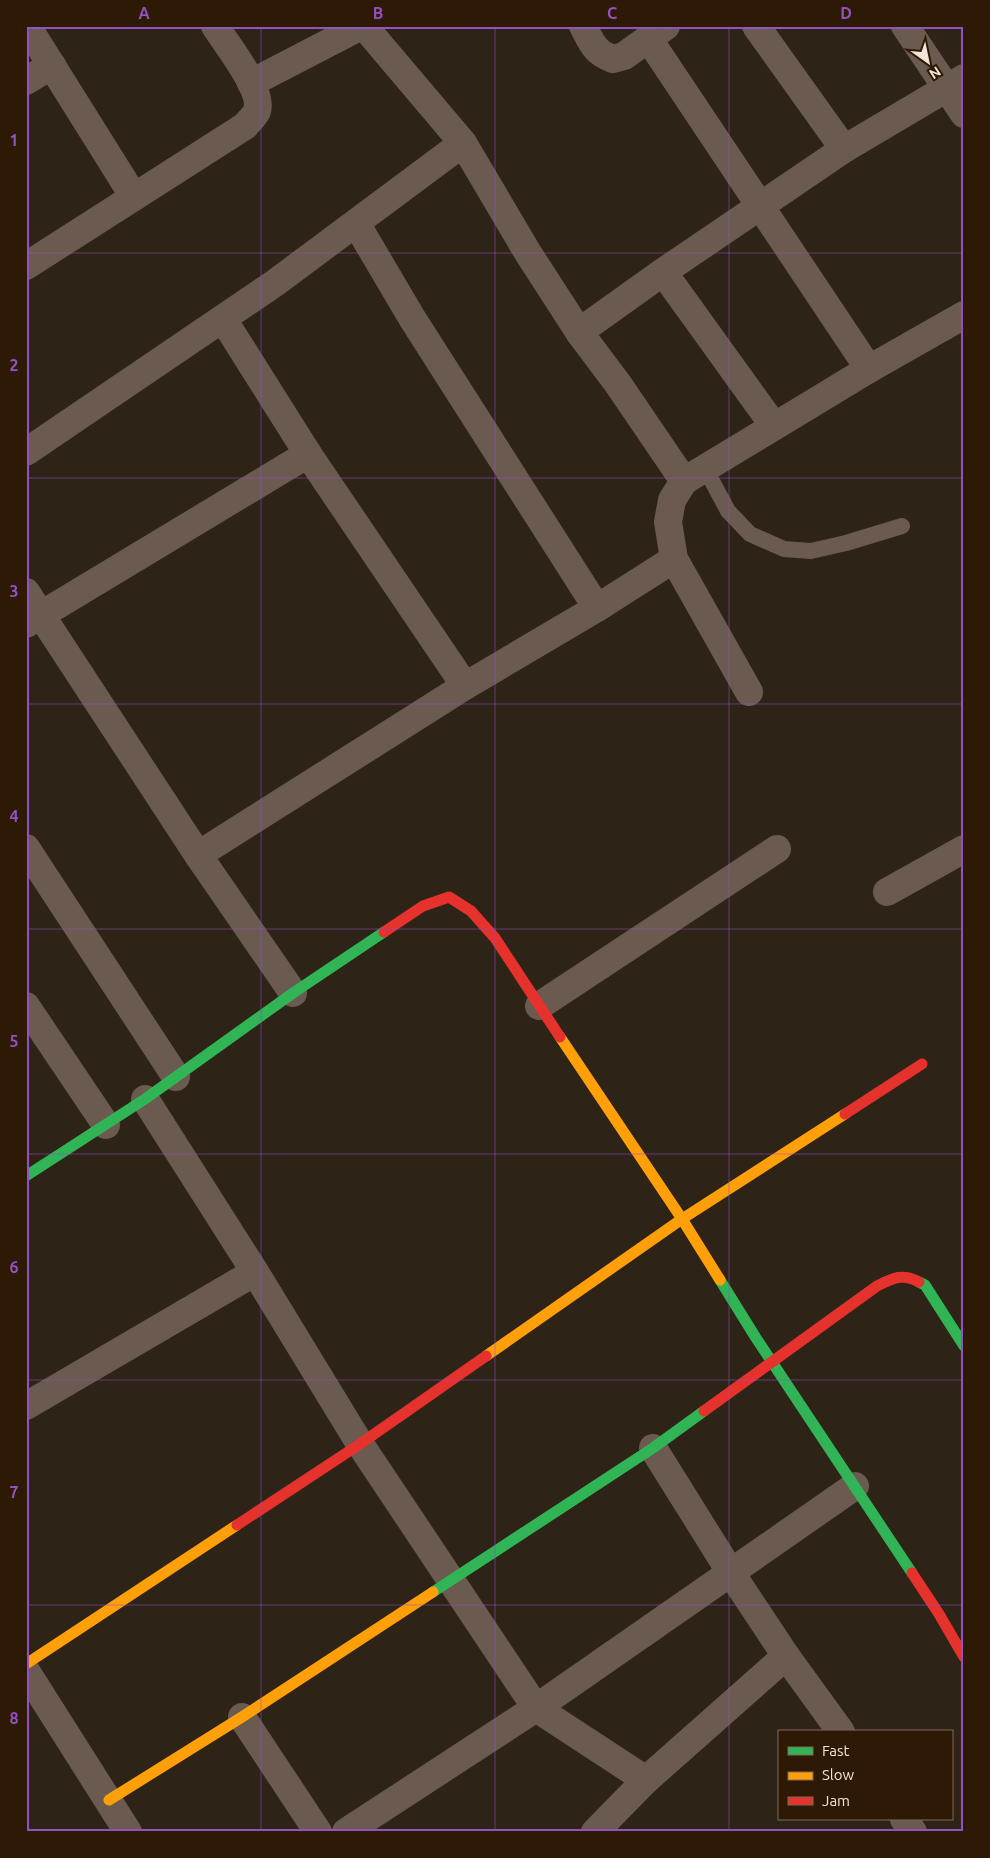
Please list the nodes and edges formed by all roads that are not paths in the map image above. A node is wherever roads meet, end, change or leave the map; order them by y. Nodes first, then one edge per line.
1 (26, 26) edge
2 (215, 26) edge
3 (363, 26) edge
4 (583, 26) edge
5 (756, 26) edge
6 (905, 26) edge
7 (657, 32) edge
8 (52, 65) junction
9 (26, 81) edge
10 (251, 83) junction
11 (955, 83) edge
12 (964, 114) edge
13 (463, 143) junction
14 (844, 149) junction
15 (134, 197) junction
16 (761, 207) junction
17 (356, 223) junction
18 (26, 266) edge
19 (663, 272) junction
20 (964, 315) edge
21 (223, 319) junction
22 (580, 332) junction
23 (869, 369) junction
24 (774, 426) junction
25 (26, 452) edge
26 (308, 454) junction
27 (694, 474) junction
28 (902, 526) dead end
29 (674, 560) junction
30 (597, 608) junction
31 (31, 610) edge
32 (465, 686) junction
33 (749, 692) dead end
34 (26, 848) edge
35 (777, 849) dead end
36 (964, 849) edge
37 (198, 855) junction
38 (887, 892) dead end
39 (293, 993) junction
40 (26, 1006) edge
41 (539, 1006) junction
42 (922, 1064) dead end
43 (176, 1077) junction
44 (145, 1099) junction
45 (106, 1125) junction
46 (26, 1176) edge
47 (682, 1219) junction
48 (255, 1272) junction
49 (964, 1346) edge
50 (773, 1362) junction
51 (26, 1406) edge
52 (360, 1444) junction
53 (653, 1448) junction
54 (855, 1486) junction
55 (731, 1573) junction
56 (450, 1580) junction
57 (786, 1656) junction
58 (964, 1657) edge
59 (26, 1664) edge
60 (26, 1671) edge
61 (536, 1708) junction
62 (242, 1716) junction
63 (840, 1730) edge
64 (646, 1780) junction
65 (109, 1800) junction
66 (905, 1820) edge
67 (128, 1832) edge
68 (318, 1832) edge
69 (346, 1832) edge
70 (595, 1832) edge
71 (913, 1832) edge

1 - 8 street
2 - 10 street
3 - 10 street
3 - 13 street
4 - 7 street
5 - 14 street
6 - 11 street
7 - 16 street
8 - 9 street
8 - 15 street
10 - 15 street
11 - 12 street
11 - 14 street
13 - 17 street
13 - 22 street
14 - 16 street
15 - 18 street
16 - 19 street
16 - 23 street
17 - 21 street
17 - 30 street
19 - 22 street
19 - 24 street
20 - 23 street
21 - 25 street
21 - 26 street
22 - 27 street
23 - 24 street
24 - 27 street
26 - 31 street
26 - 32 street
27 - 28 lane
27 - 29 street
29 - 30 street
29 - 33 street
30 - 32 street
31 - 37 street
32 - 37 street
34 - 43 street
35 - 41 street
36 - 38 street
37 - 39 street
39 - 41 street
39 - 43 street
40 - 45 street
41 - 47 street
42 - 47 street
43 - 44 street
44 - 45 street
44 - 48 street
45 - 46 street
47 - 50 street
47 - 52 street
48 - 51 street
48 - 52 street
49 - 50 street
50 - 53 street
50 - 54 street
52 - 56 street
52 - 59 street
53 - 55 street
53 - 56 street
54 - 55 street
54 - 58 street
55 - 57 street
55 - 61 street
56 - 61 street
56 - 62 street
57 - 63 street
57 - 64 street
60 - 65 street
61 - 64 street
61 - 69 street
62 - 65 street
62 - 68 street
64 - 70 street
65 - 67 street
66 - 71 street

